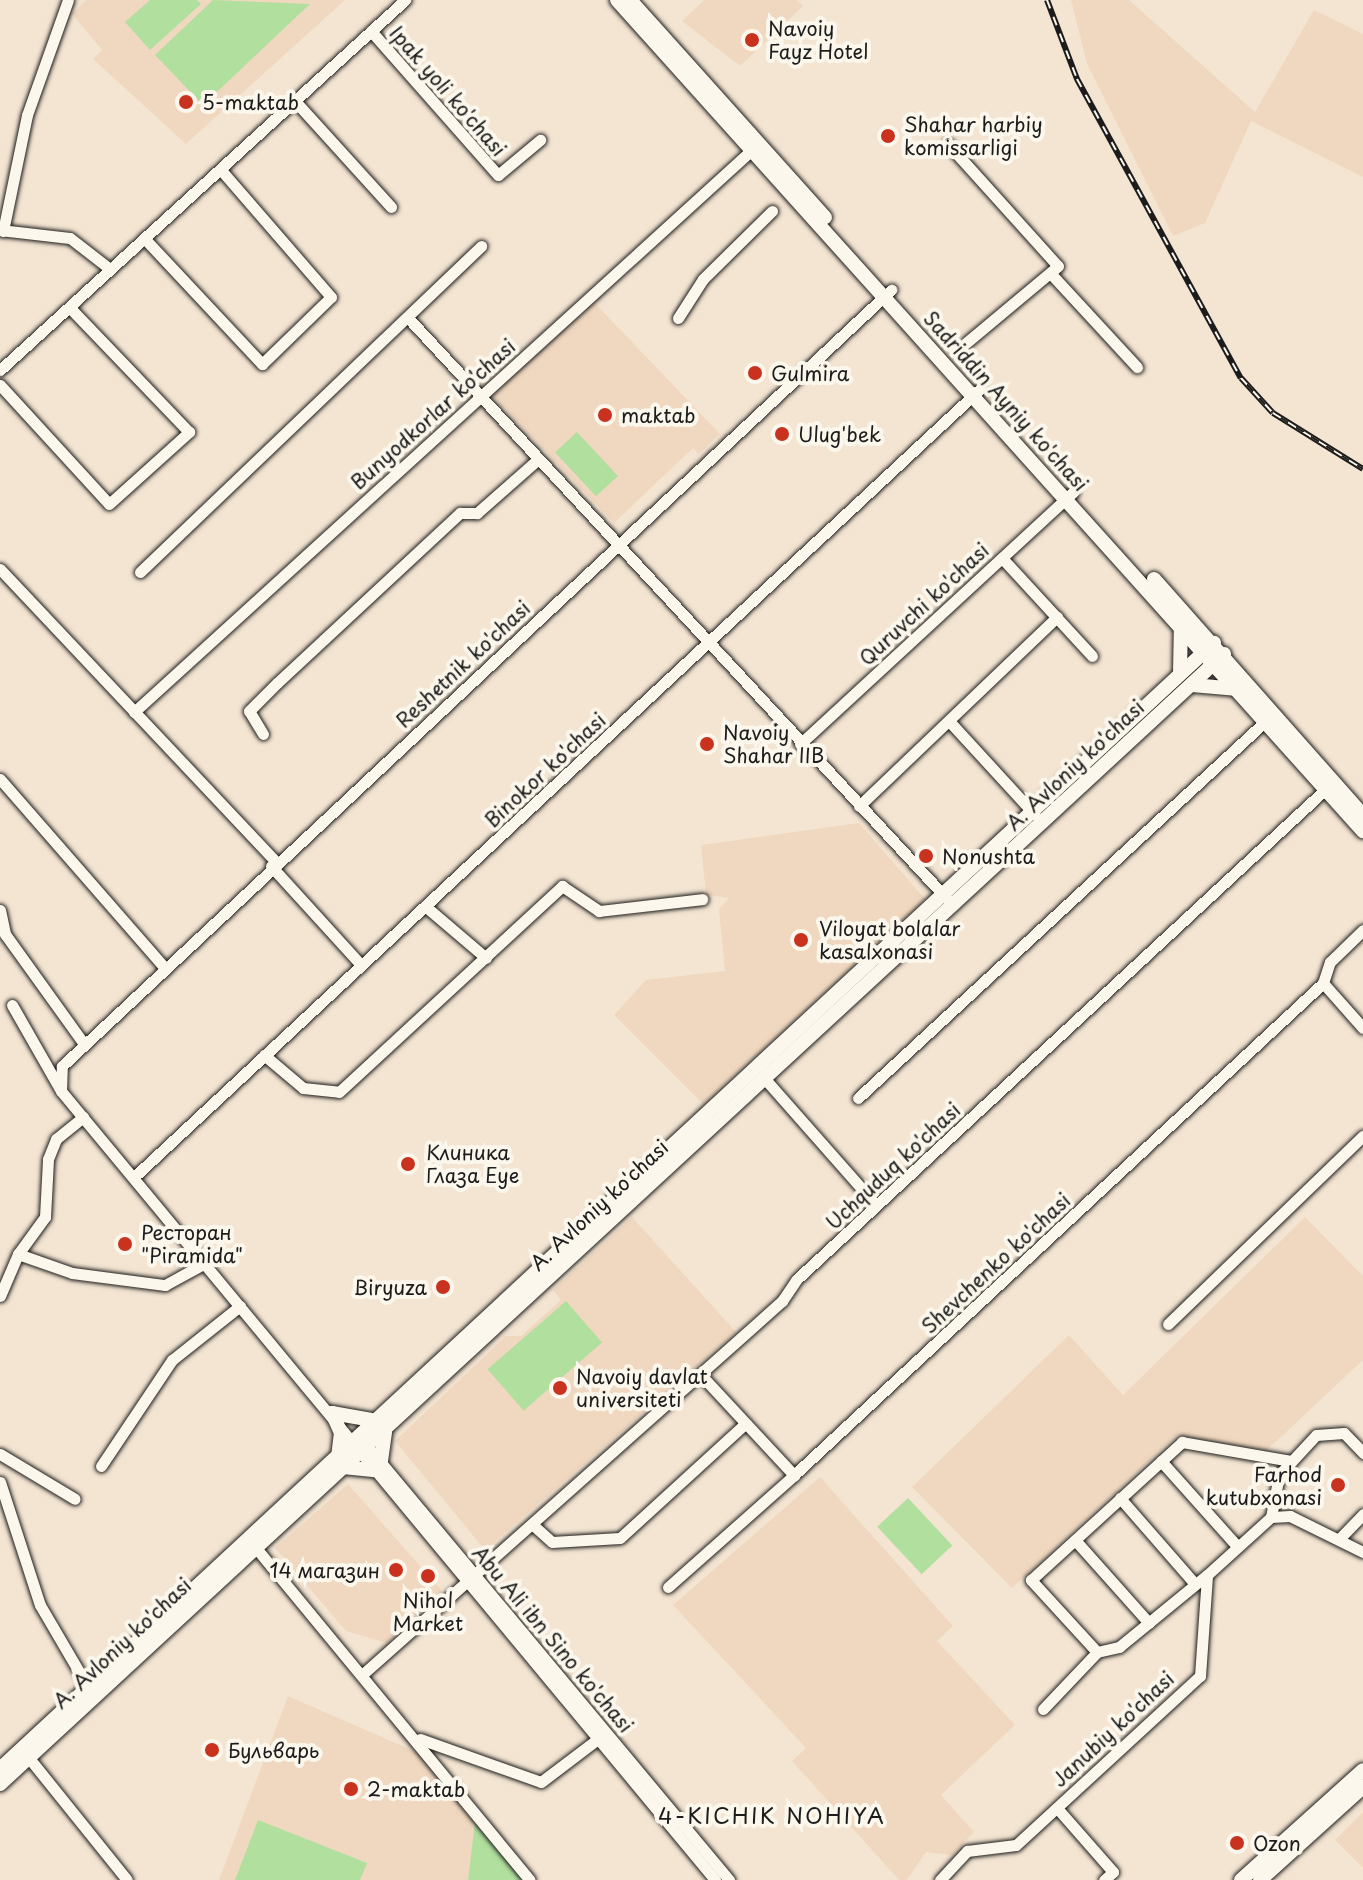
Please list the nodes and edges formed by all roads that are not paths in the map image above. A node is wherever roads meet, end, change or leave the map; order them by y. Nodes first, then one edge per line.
1 (405, 0) edge
2 (617, 0) edge
3 (630, 0) edge
4 (62, 2) edge
5 (371, 31) junction
6 (295, 101) junction
7 (540, 140) dead end
8 (948, 144) dead end
9 (754, 148) junction
10 (220, 169) junction
11 (391, 207) dead end
12 (772, 211) dead end
13 (1, 230) edge
14 (144, 238) junction
15 (481, 246) dead end
16 (110, 269) junction
17 (1053, 276) junction
18 (887, 293) junction
19 (69, 307) junction
20 (678, 318) dead end
21 (410, 320) junction
22 (967, 342) dead end
23 (1137, 367) dead end
24 (0, 370) edge
25 (0, 385) edge
26 (977, 392) junction
27 (478, 396) junction
28 (536, 461) junction
29 (1070, 494) junction
30 (617, 546) junction
31 (1002, 558) junction
32 (0, 569) edge
33 (140, 572) dead end
34 (1057, 617) junction
35 (1181, 622) junction
36 (706, 646) junction
37 (1215, 652) junction
38 (1092, 656) dead end
39 (1184, 682) junction
40 (1241, 690) junction
41 (134, 712) junction
42 (1271, 716) junction
43 (949, 721) junction
44 (263, 734) dead end
45 (800, 744) junction
46 (0, 779) edge
47 (1330, 785) junction
48 (859, 806) junction
49 (1035, 815) junction
50 (1363, 815) edge
51 (1363, 831) edge
52 (274, 864) junction
53 (702, 899) dead end
54 (949, 901) junction
55 (425, 906) junction
56 (0, 910) edge
57 (1363, 930) edge
58 (486, 958) junction
59 (361, 965) junction
60 (164, 967) junction
61 (1323, 983) junction
62 (12, 1005) dead end
63 (1363, 1028) edge
64 (84, 1044) junction
65 (264, 1055) junction
66 (765, 1079) junction
67 (61, 1091) junction
68 (858, 1098) dead end
69 (83, 1117) junction
70 (1363, 1136) edge
71 (134, 1177) junction
72 (876, 1205) junction
73 (18, 1254) junction
74 (205, 1263) junction
75 (0, 1296) edge
76 (240, 1306) junction
77 (1168, 1324) dead end
78 (701, 1375) junction
79 (332, 1413) junction
80 (745, 1424) junction
81 (382, 1425) junction
82 (359, 1446) junction
83 (1363, 1453) edge
84 (0, 1454) edge
85 (1161, 1461) junction
86 (1291, 1461) junction
87 (340, 1462) junction
88 (101, 1466) dead end
89 (377, 1466) junction
90 (794, 1475) junction
91 (0, 1482) edge
92 (1120, 1498) junction
93 (75, 1499) dead end
94 (1363, 1514) edge
95 (1271, 1517) junction
96 (533, 1525) junction
97 (1341, 1537) junction
98 (1075, 1540) junction
99 (1238, 1547) junction
100 (256, 1548) junction
101 (1363, 1552) edge
102 (1207, 1575) junction
103 (472, 1578) junction
104 (1195, 1584) junction
105 (668, 1587) dead end
106 (1149, 1623) junction
107 (1097, 1652) junction
108 (364, 1673) junction
109 (88, 1687) junction
110 (1043, 1709) dead end
111 (602, 1735) junction
112 (418, 1738) junction
113 (29, 1758) junction
114 (0, 1769) edge
115 (1363, 1770) edge
116 (0, 1784) edge
117 (1363, 1787) edge
118 (1057, 1808) junction
119 (127, 1880) edge
120 (530, 1880) edge
121 (715, 1880) edge
122 (729, 1880) edge
123 (940, 1880) edge
124 (1104, 1880) edge
125 (1241, 1880) edge
126 (1260, 1880) edge

1 - 5 street, Ipak yoli ko'chasi
2 - 9 main road, Sadriddin Ayniy ko'chasi
3 - 9 main road, Sadriddin Ayniy ko'chasi
4 - 13 street
5 - 6 street, Ipak yoli ko'chasi
5 - 7 street, Ipak yoli ko'chasi
6 - 10 street, Ipak yoli ko'chasi
6 - 11 street
8 - 17 street
9 - 18 main road, Sadriddin Ayniy ko'chasi
9 - 27 street, Bunyodkorlar ko'chasi
10 - 14 street, Ipak yoli ko'chasi
10 - 14 street
12 - 20 street
13 - 16 street
14 - 16 street, Ipak yoli ko'chasi
15 - 21 street
16 - 19 street, Ipak yoli ko'chasi
17 - 22 street
17 - 23 street
18 - 26 main road, Sadriddin Ayniy ko'chasi
18 - 30 street, Reshetnik ko'chasi
19 - 24 street, Ipak yoli ko'chasi
19 - 25 street
21 - 27 street
21 - 33 street
26 - 29 main road, Sadriddin Ayniy ko'chasi
26 - 36 street, Binokor ko'chasi
27 - 28 street
27 - 41 street, Bunyodkorlar ko'chasi
28 - 30 street
28 - 44 street
29 - 31 street, Quruvchi ko'chasi
29 - 35 main road, Sadriddin Ayniy ko'chasi
29 - 37 main road, Sadriddin Ayniy ko'chasi
30 - 36 street
30 - 52 street, Reshetnik ko'chasi
31 - 34 street
31 - 45 street, Quruvchi ko'chasi
32 - 41 street
34 - 38 street
34 - 43 street
35 - 37 main road, Sadriddin Ayniy ko'chasi
35 - 39 main road
36 - 45 street
36 - 55 street, Binokor ko'chasi
37 - 39 main road, A. Avloniy ko'chasi
37 - 40 main road, Sadriddin Ayniy ko'chasi
37 - 42 main road, Sadriddin Ayniy ko'chasi
39 - 40 main road
39 - 49 main road, A. Avloniy ko'chasi
39 - 54 main road, A. Avloniy ko'chasi
40 - 42 main road, Sadriddin Ayniy ko'chasi
41 - 52 street
42 - 47 main road, Sadriddin Ayniy ko'chasi
42 - 68 street
43 - 48 street
43 - 49 street
45 - 48 street
46 - 60 street
47 - 50 main road, Sadriddin Ayniy ko'chasi
47 - 51 main road, Sadriddin Ayniy ko'chasi
47 - 72 street, Uchquduq ko'chasi
48 - 54 street
49 - 54 main road, A. Avloniy ko'chasi
52 - 59 street
52 - 60 street, Reshetnik ko'chasi
53 - 58 street
54 - 66 main road, A. Avloniy ko'chasi
54 - 81 main road, A. Avloniy ko'chasi
55 - 58 street
55 - 59 street, Binokor ko'chasi
56 - 64 street
57 - 61 street, Shevchenko ko'chasi
58 - 65 street
59 - 65 street, Binokor ko'chasi
60 - 64 street, Reshetnik ko'chasi
61 - 63 street
61 - 90 street, Shevchenko ko'chasi
62 - 67 street, Abu Ali ibn Sino ko'chasi
64 - 67 street, Reshetnik ko'chasi
65 - 71 street, Binokor ko'chasi
66 - 72 street
66 - 81 main road, A. Avloniy ko'chasi
67 - 69 street, Abu Ali ibn Sino ko'chasi
69 - 71 street, Abu Ali ibn Sino ko'chasi
69 - 73 street
70 - 77 street
71 - 74 street, Abu Ali ibn Sino ko'chasi
72 - 78 street, Uchquduq ko'chasi
73 - 74 street
73 - 75 street
74 - 76 street, Abu Ali ibn Sino ko'chasi
76 - 79 street, Abu Ali ibn Sino ko'chasi
76 - 88 street
78 - 80 street
78 - 96 street, Uchquduq ko'chasi
79 - 81 main road
79 - 82 street, Abu Ali ibn Sino ko'chasi
79 - 87 main road
80 - 90 street
80 - 96 street
81 - 82 main road, A. Avloniy ko'chasi
81 - 89 main road
82 - 87 main road, A. Avloniy ko'chasi
82 - 89 street, Abu Ali ibn Sino ko'chasi
83 - 86 street
84 - 93 street
85 - 86 street
85 - 92 street
85 - 99 street
86 - 95 street
87 - 89 main road
87 - 100 main road, A. Avloniy ko'chasi
87 - 109 main road, A. Avloniy ko'chasi
89 - 103 street, Abu Ali ibn Sino ko'chasi
90 - 105 street, Shevchenko ko'chasi
91 - 109 street
92 - 98 street
92 - 104 street
94 - 97 street
95 - 97 street
95 - 99 street
96 - 103 street, Uchquduq ko'chasi
97 - 101 street
98 - 106 street
98 - 107 street
99 - 102 street
100 - 108 street
100 - 113 main road, A. Avloniy ko'chasi
102 - 104 street
102 - 118 street, Janubiy ko'chasi
103 - 108 street, Uchquduq ko'chasi
103 - 111 street, Abu Ali ibn Sino ko'chasi
104 - 106 street
106 - 107 street
107 - 110 street
108 - 112 street
109 - 114 main road, A. Avloniy ko'chasi
111 - 112 street
111 - 121 street, Abu Ali ibn Sino ko'chasi
111 - 122 street, Abu Ali ibn Sino ko'chasi
112 - 120 street
113 - 116 main road, A. Avloniy ko'chasi
113 - 119 street
115 - 125 main road
117 - 126 main road
118 - 123 street, Janubiy ko'chasi
118 - 124 street

